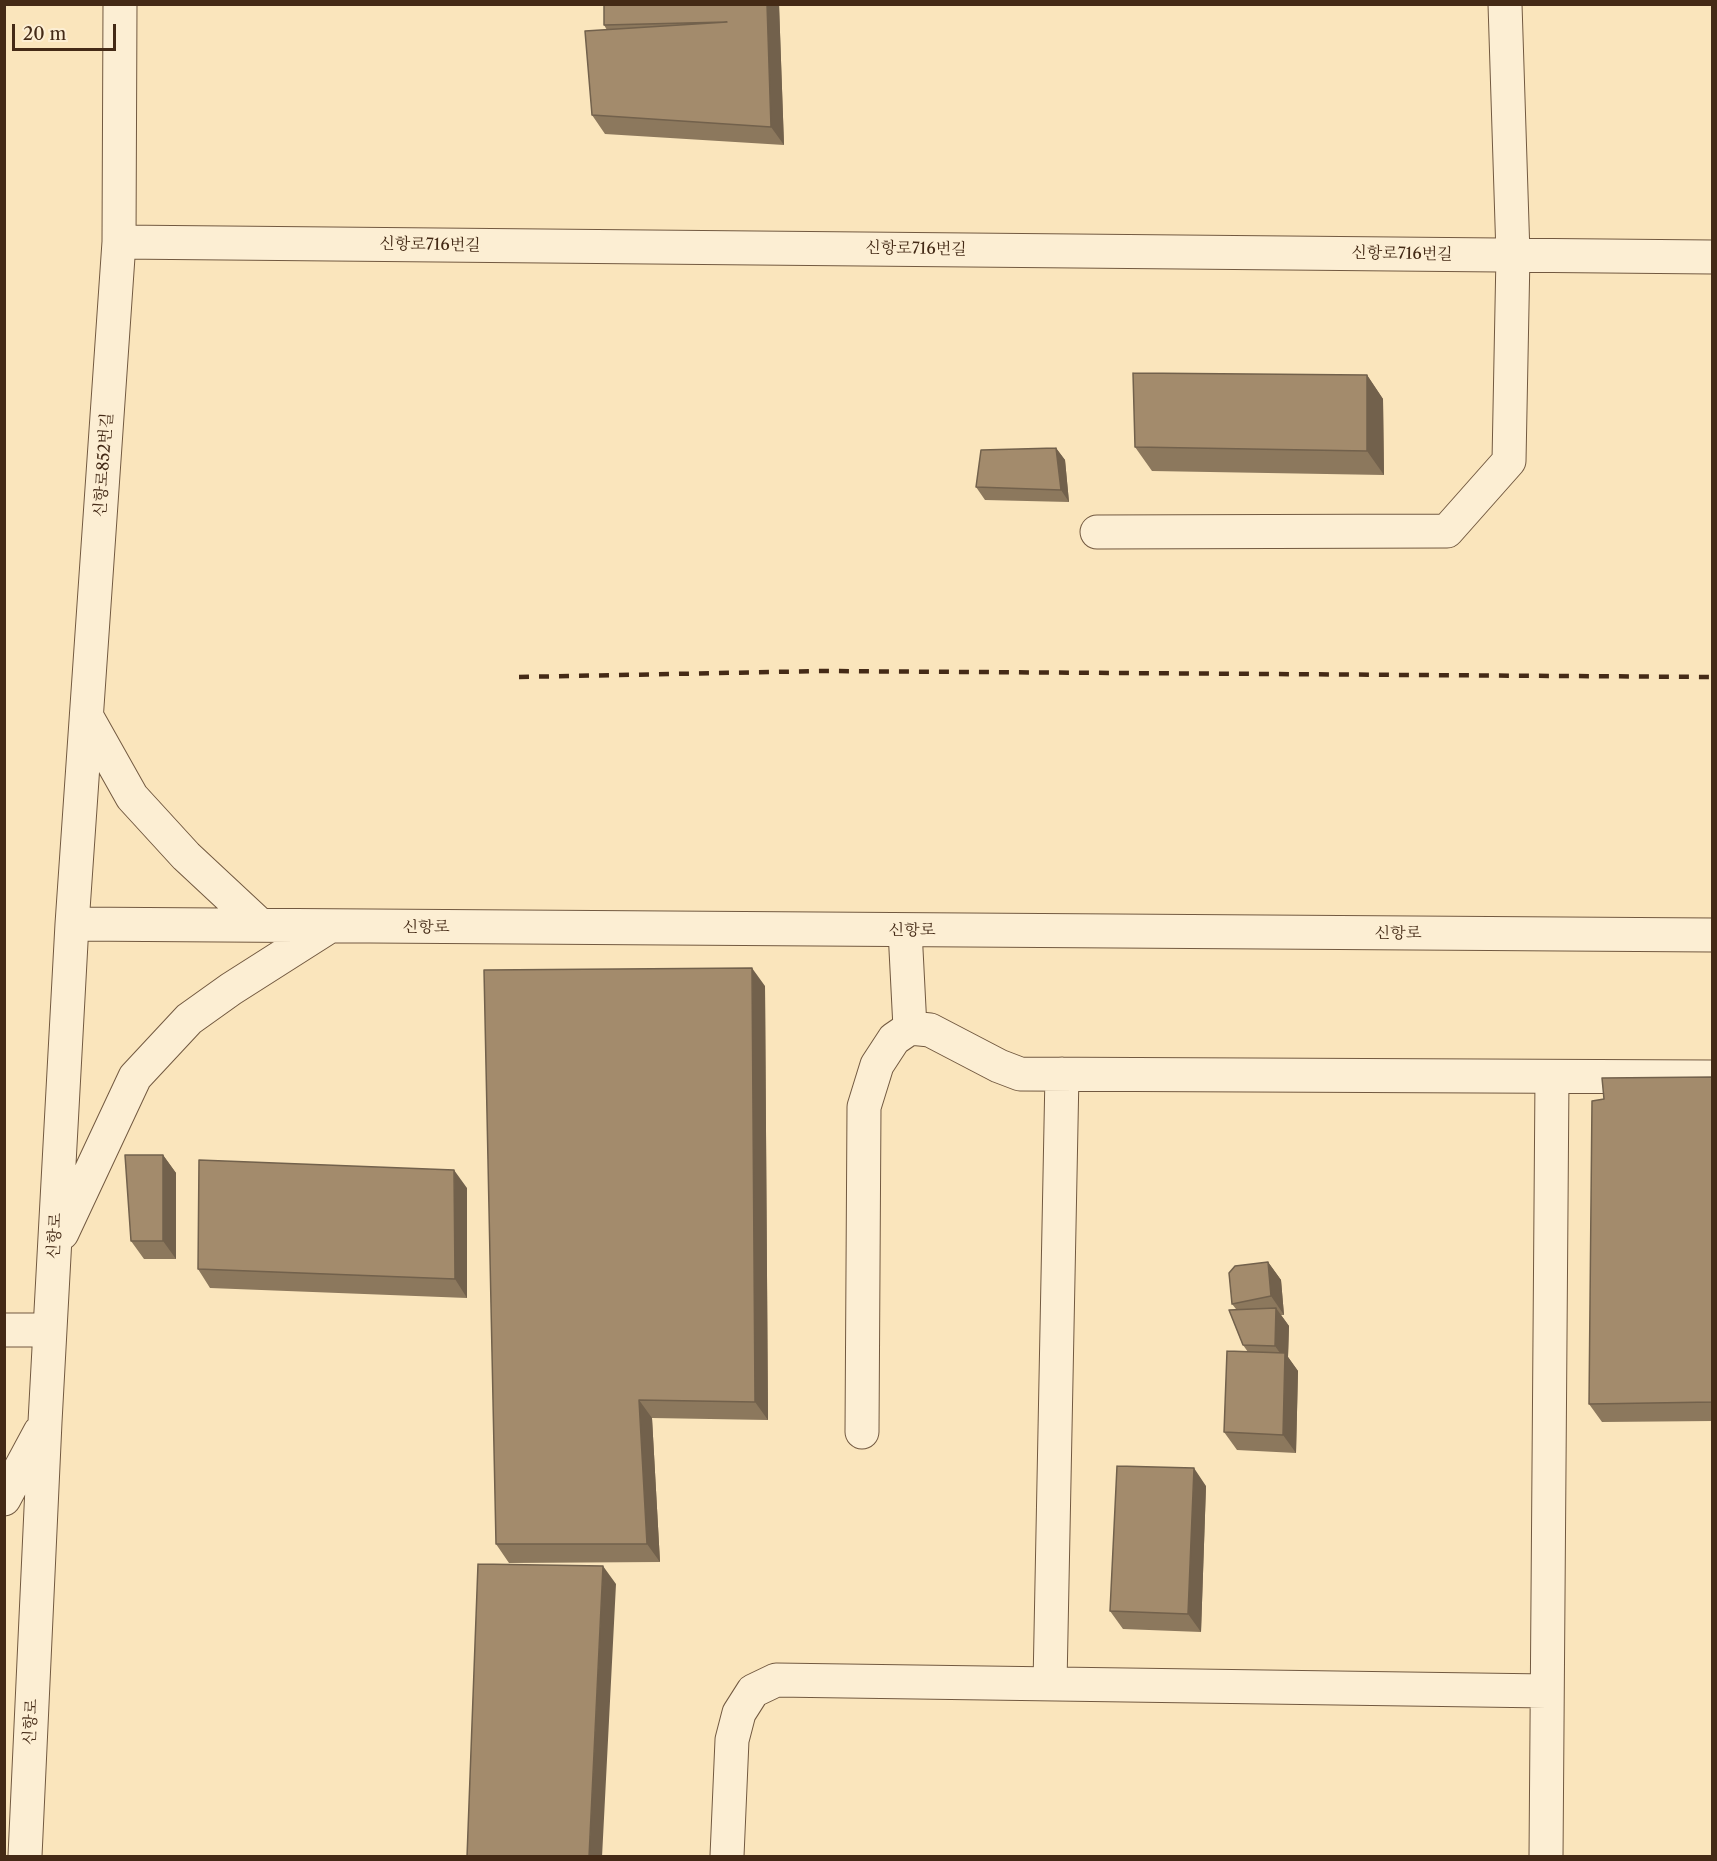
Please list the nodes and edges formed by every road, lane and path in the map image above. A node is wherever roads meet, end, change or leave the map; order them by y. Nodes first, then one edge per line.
1 (120, 4) edge
2 (1504, 4) edge
3 (119, 242) junction
4 (1513, 255) junction
5 (1713, 257) edge
6 (1097, 532) dead end
7 (87, 717) junction
8 (72, 924) junction
9 (260, 925) junction
10 (330, 926) junction
11 (905, 930) junction
12 (1713, 935) edge
13 (910, 1028) junction
14 (1062, 1074) junction
15 (1552, 1077) junction
16 (1713, 1077) edge
17 (55, 1248) junction
18 (4, 1330) edge
19 (50, 1330) junction
20 (45, 1422) junction
21 (862, 1432) dead end
22 (4, 1499) edge
23 (1050, 1684) junction
24 (1547, 1691) junction
25 (25, 1857) edge
26 (727, 1857) edge
27 (1546, 1857) edge

1 - 3 street, 신항로852번길
2 - 4 street
3 - 4 street, 신항로716번길
3 - 7 street, 신항로852번길
4 - 5 street, 신항로716번길
4 - 6 street
7 - 8 street, 신항로852번길
7 - 9 street
8 - 9 street, 신항로
8 - 17 street, 신항로
9 - 10 street, 신항로
10 - 11 street, 신항로
10 - 17 street
11 - 12 street, 신항로
11 - 13 street
13 - 14 street
13 - 21 street
14 - 15 street
14 - 23 street
15 - 16 street
15 - 24 street
17 - 19 street, 신항로
18 - 19 street
19 - 20 street, 신항로
20 - 22 street
20 - 25 street, 신항로
23 - 24 street
23 - 26 street
24 - 27 street

